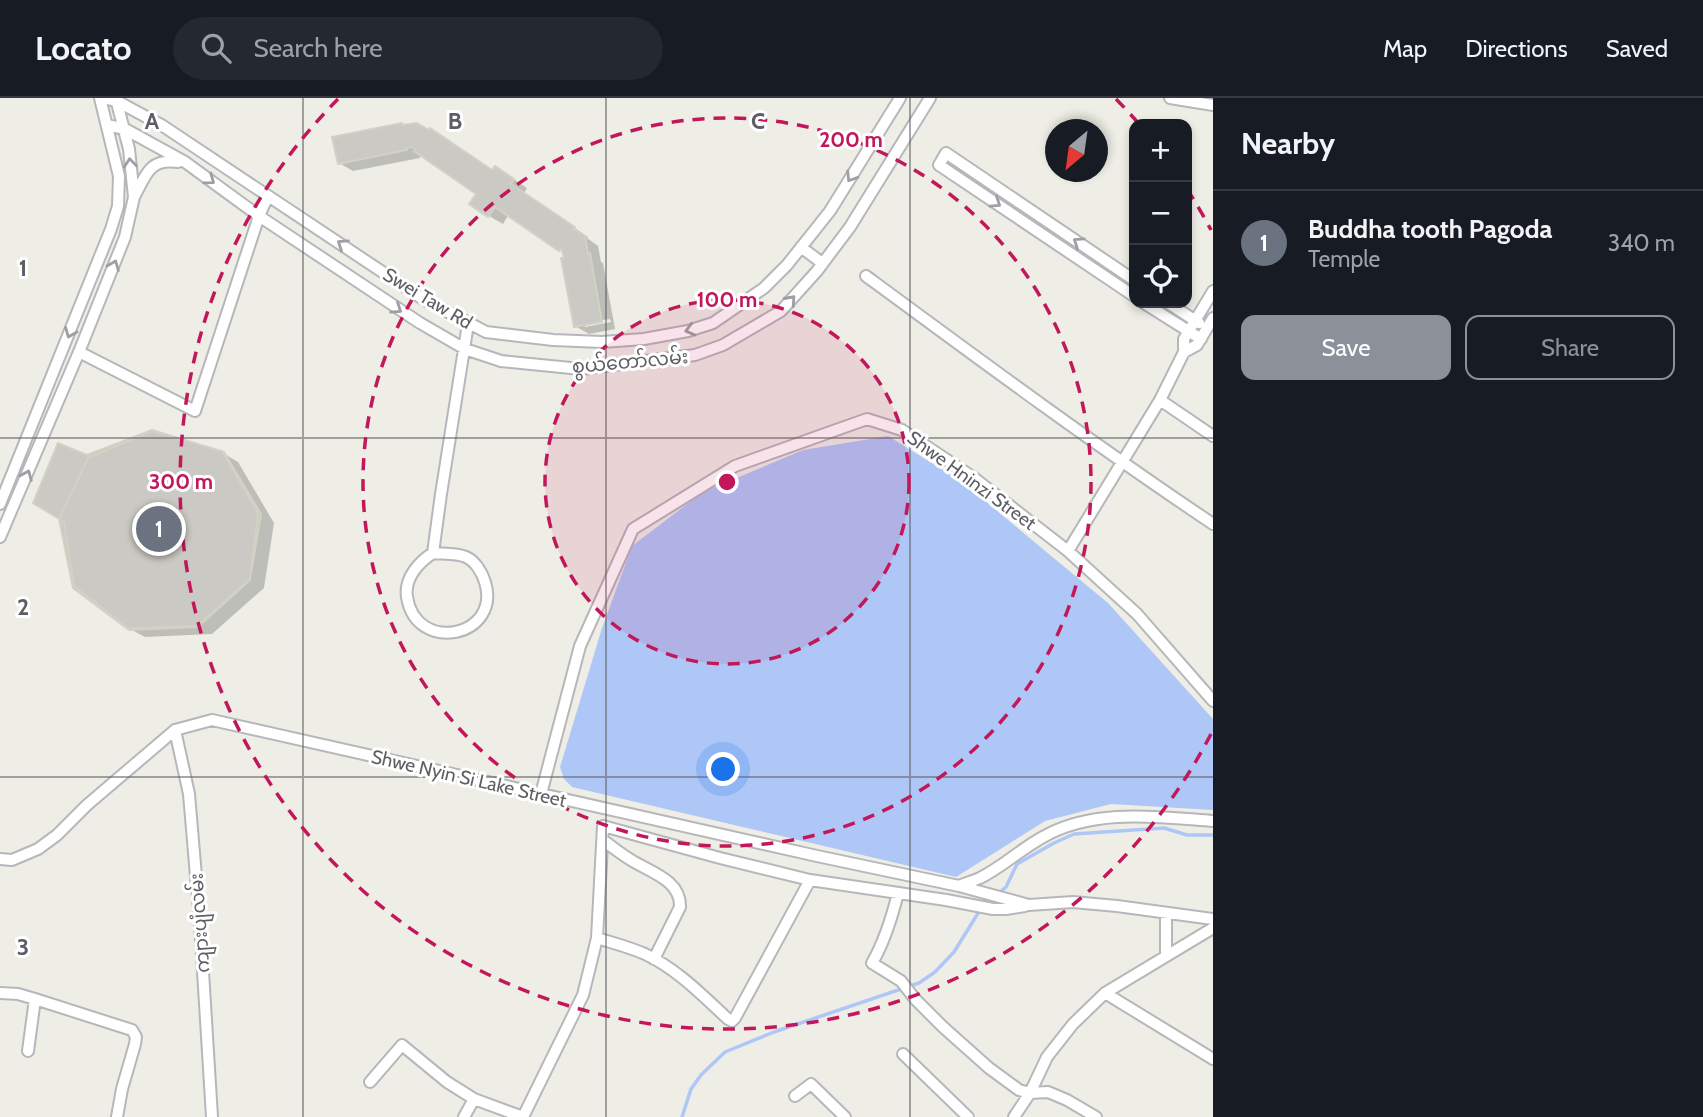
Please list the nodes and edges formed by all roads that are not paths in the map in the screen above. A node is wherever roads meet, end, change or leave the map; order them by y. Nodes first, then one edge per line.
1 (101, 98) edge
2 (900, 98) edge
3 (930, 98) edge
4 (1170, 98) edge
5 (116, 99) edge
6 (1213, 105) edge
7 (107, 125) junction
8 (125, 129) junction
9 (185, 162) junction
10 (268, 196) junction
11 (134, 197) junction
12 (259, 216) junction
13 (801, 247) junction
14 (822, 263) junction
15 (866, 276) dead end
16 (1129, 277) edge
17 (1213, 291) edge
18 (1129, 293) edge
19 (1152, 308) edge
20 (1176, 308) edge
21 (1194, 320) junction
22 (713, 323) junction
23 (1210, 323) edge
24 (468, 324) junction
25 (1188, 331) junction
26 (1200, 339) junction
27 (723, 345) junction
28 (465, 349) junction
29 (79, 352) junction
30 (1184, 352) junction
31 (1160, 400) junction
32 (1213, 436) edge
33 (1122, 463) junction
34 (0, 504) edge
35 (1213, 524) edge
36 (0, 537) edge
37 (1068, 551) junction
38 (433, 553) junction
39 (1213, 701) edge
40 (175, 730) junction
41 (541, 794) junction
42 (1213, 821) edge
43 (603, 840) junction
44 (0, 859) edge
45 (810, 880) junction
46 (960, 886) junction
47 (898, 893) junction
48 (1029, 905) junction
49 (1166, 914) junction
50 (1213, 919) edge
51 (1213, 928) edge
52 (597, 938) junction
53 (1166, 956) junction
54 (654, 959) junction
55 (0, 993) edge
56 (1105, 993) junction
57 (35, 999) junction
58 (27, 1051) dead end
59 (903, 1054) dead end
60 (1213, 1059) edge
61 (370, 1083) dead end
62 (1030, 1093) junction
63 (795, 1096) dead end
64 (474, 1099) junction
65 (117, 1117) edge
66 (212, 1117) edge
67 (464, 1117) edge
68 (845, 1117) edge
69 (968, 1117) edge
70 (1014, 1117) edge
71 (1096, 1117) edge

1 - 5 street, Swei Taw Rd
1 - 7 street
2 -> 13 street, Swei Taw Rd
3 - 14 street, စွယ်တော်လမ်း
4 - 6 street
5 - 8 street
5 - 10 street, Swei Taw Rd
7 - 8 street, စွယ်တော်လမ်း
7 -> 34 street
8 - 9 street, စွယ်တော်လမ်း
11 -> 8 street
9 - 11 street
9 -> 12 street, စွယ်တော်လမ်း
10 - 12 street
24 -> 10 street, Swei Taw Rd
29 -> 11 street
12 -> 28 street, စွယ်တော်လမ်း
12 - 29 street
13 - 14 street
13 - 22 street, Swei Taw Rd
27 -> 14 street, စွယ်တော်လမ်း
15 - 33 street
16 -> 18 street
17 - 21 street
19 - 25 street
20 - 21 street
21 - 23 street
21 - 25 street
22 -> 24 street, Swei Taw Rd
22 - 27 street
23 - 26 street
24 - 28 street
25 - 26 street
25 - 30 street
26 - 30 street
27 - 28 street, စွယ်တော်လမ်း
28 - 38 street
36 -> 29 street
30 - 31 street
31 - 32 street
31 - 33 street
33 - 35 street
33 - 37 street
37 - 39 street, Shwe Hninzi Street
37 - 41 street, Shwe Hninzi Street
38 - 38 street
40 - 41 street, Shwe Nyin Si Lake Street
40 - 44 street, Shwe Nyin Si Lake Street
40 - 66 street, ကျားပျံလမ်း
41 - 46 street, Shwe Nyin Si Lake Street
42 - 46 street
43 - 45 street
43 - 52 street
43 - 54 street
45 - 47 street
45 - 54 street
46 - 48 street, Shwe Nyin Si Lake Street
47 - 48 street
47 - 62 street
48 - 49 street
49 - 50 street
49 - 53 street
51 - 53 street
52 - 54 street
52 - 64 street
53 - 56 street
55 - 57 street
56 - 60 street
56 - 62 street
57 - 58 street
57 - 65 street
59 - 69 street
61 - 64 street
62 - 70 street
62 - 71 street
63 - 68 street
64 - 67 street

